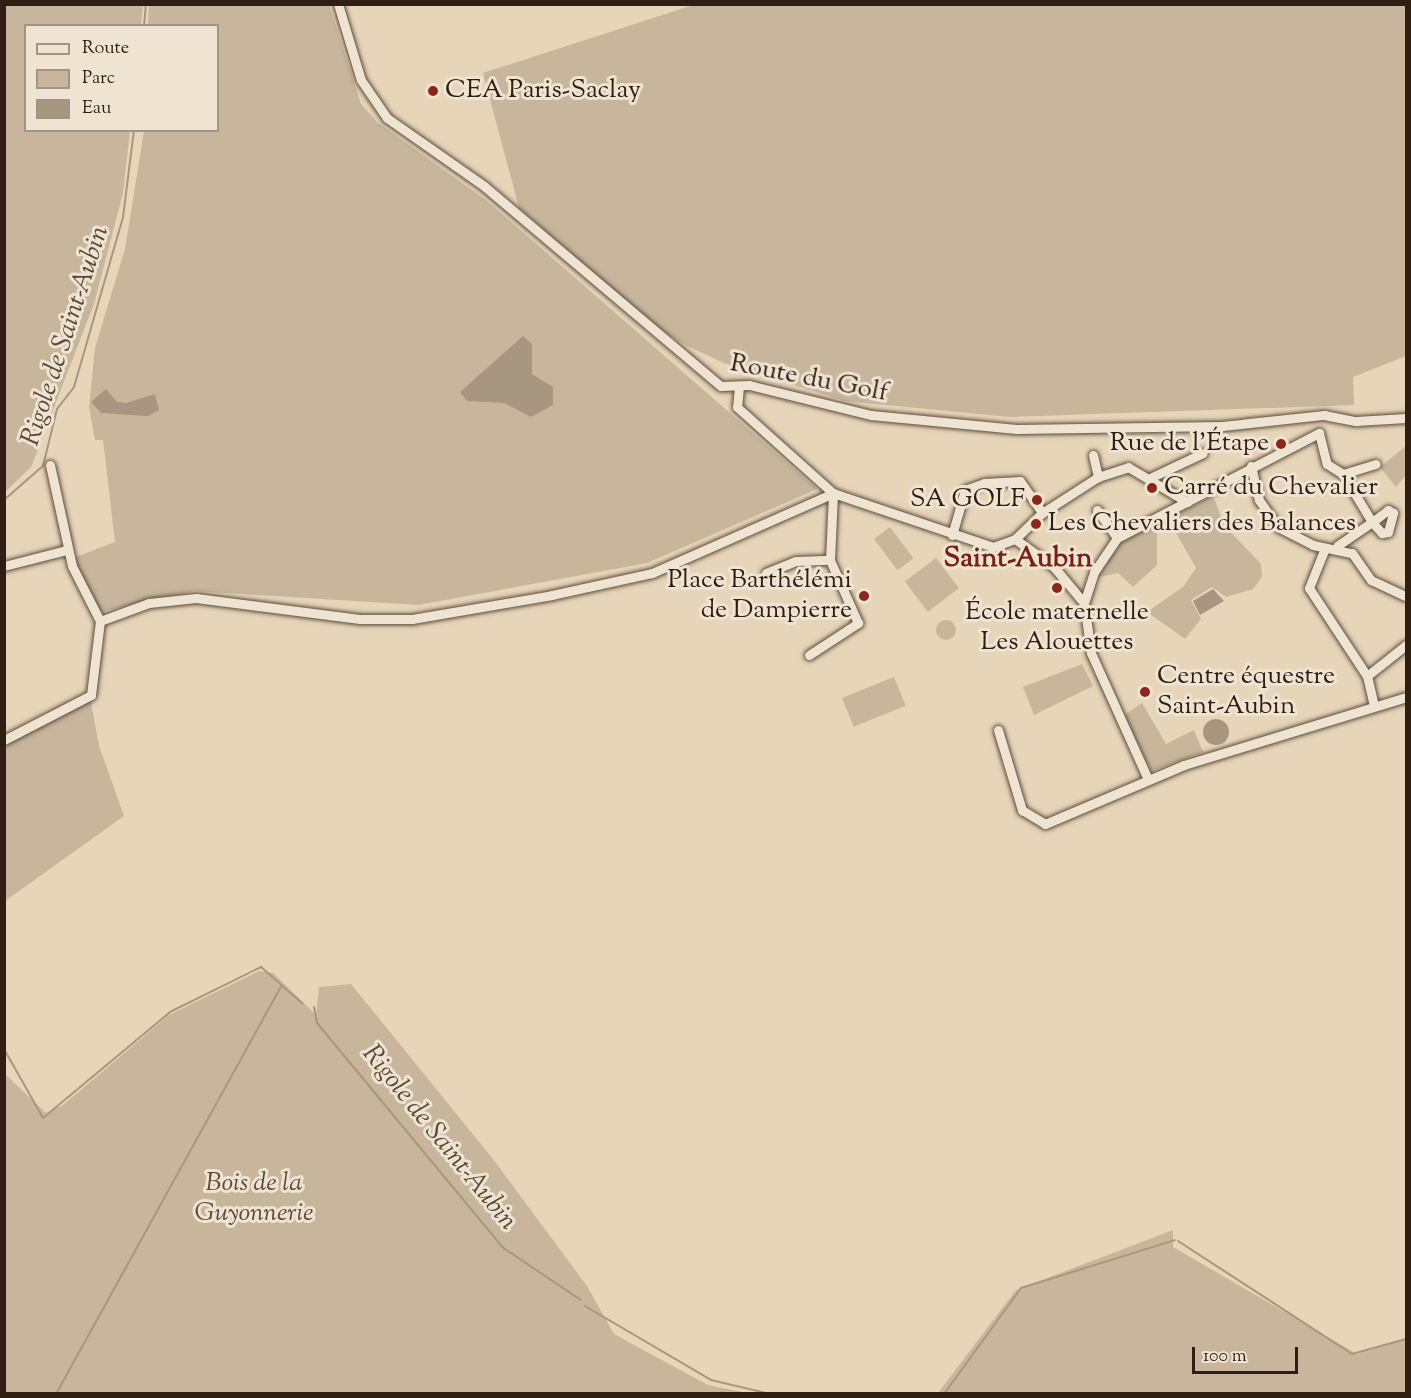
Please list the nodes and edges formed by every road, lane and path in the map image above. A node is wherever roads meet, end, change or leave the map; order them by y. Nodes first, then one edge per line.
1 (338, 4) edge
2 (739, 386) junction
3 (1312, 416) junction
4 (1406, 419) edge
5 (1311, 434) junction
6 (1203, 453) dead end
7 (1093, 455) dead end
8 (1375, 464) dead end
9 (50, 465) dead end
10 (1251, 466) junction
11 (1343, 474) junction
12 (1098, 477) junction
13 (1152, 477) junction
14 (833, 493) junction
15 (1187, 502) junction
16 (1096, 510) dead end
17 (1042, 513) junction
18 (952, 535) junction
19 (1117, 538) junction
20 (1015, 539) junction
21 (1337, 546) junction
22 (1325, 548) junction
23 (67, 550) junction
24 (830, 560) junction
25 (4, 566) edge
26 (766, 573) dead end
27 (1407, 596) edge
28 (1084, 603) junction
29 (100, 621) junction
30 (1407, 645) edge
31 (808, 655) dead end
32 (1366, 676) junction
33 (1407, 697) edge
34 (1374, 706) junction
35 (998, 730) dead end
36 (4, 740) edge
37 (1148, 779) junction

1 - 2 street, Route du Golf
2 - 3 street, Route du Golf
2 - 14 street
3 - 4 street, Route du Golf
3 - 5 street
5 - 10 street
5 - 11 street
6 - 13 street
7 - 12 street
8 - 11 street
9 - 23 street
10 - 15 street
10 - 22 street
11 - 21 street
12 - 13 street
12 - 17 street
13 - 15 street
14 - 18 street
14 - 24 street
14 - 29 street
15 - 19 street
16 - 19 street
17 - 18 street
17 - 20 street
18 - 20 street
19 - 28 street
20 - 28 street
21 - 22 street
21 - 27 street
22 - 32 street
23 - 25 street
23 - 29 street
24 - 26 street
24 - 31 street
28 - 37 street
29 - 36 street
30 - 32 street
32 - 34 street
33 - 34 street
34 - 37 street
35 - 37 street

